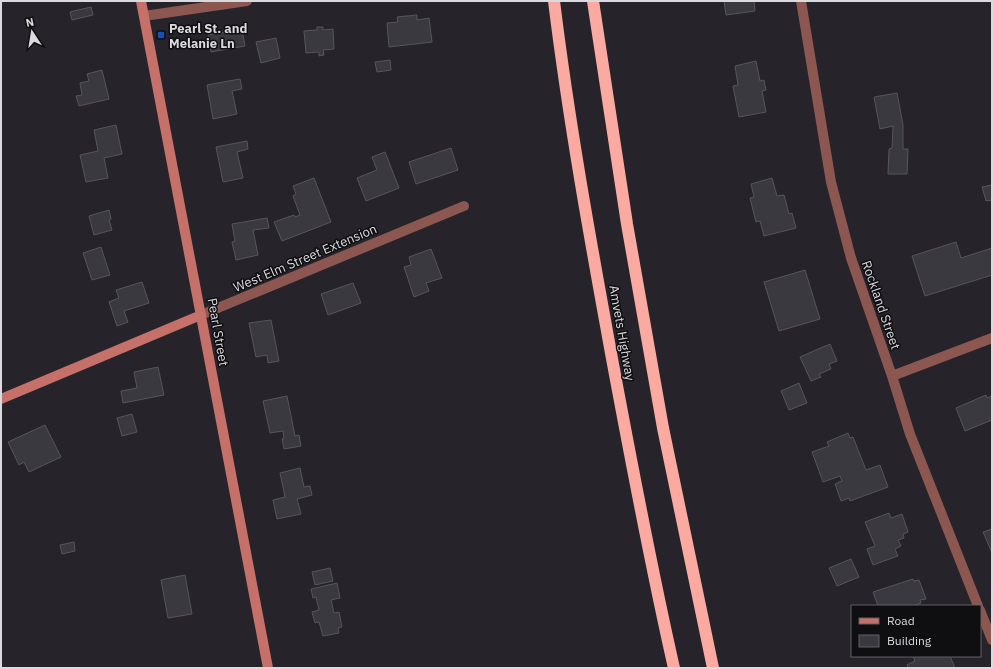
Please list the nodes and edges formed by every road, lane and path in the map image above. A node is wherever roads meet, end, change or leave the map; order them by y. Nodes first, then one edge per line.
1 (141, 1) edge
2 (247, 1) edge
3 (554, 1) edge
4 (593, 1) edge
5 (801, 1) edge
6 (144, 16) junction
7 (464, 206) dead end
8 (201, 315) junction
9 (992, 338) edge
10 (892, 376) junction
11 (1, 399) edge
12 (978, 605) edge
13 (981, 612) edge
14 (992, 640) edge
15 (268, 668) edge
16 (674, 668) edge
17 (713, 668) edge

1 - 6 street, Pearl Street
2 - 6 street
3 - 16 highway, Amvets Highway
4 - 17 highway, Amvets Highway
5 - 10 street, Rockland Street
6 - 8 street, Pearl Street
7 - 8 street, West Elm Street Extension
8 - 11 street, West Elm Street Extension
8 - 15 street, Pearl Street
9 - 10 street
10 - 12 street, Rockland Street
13 - 14 street

